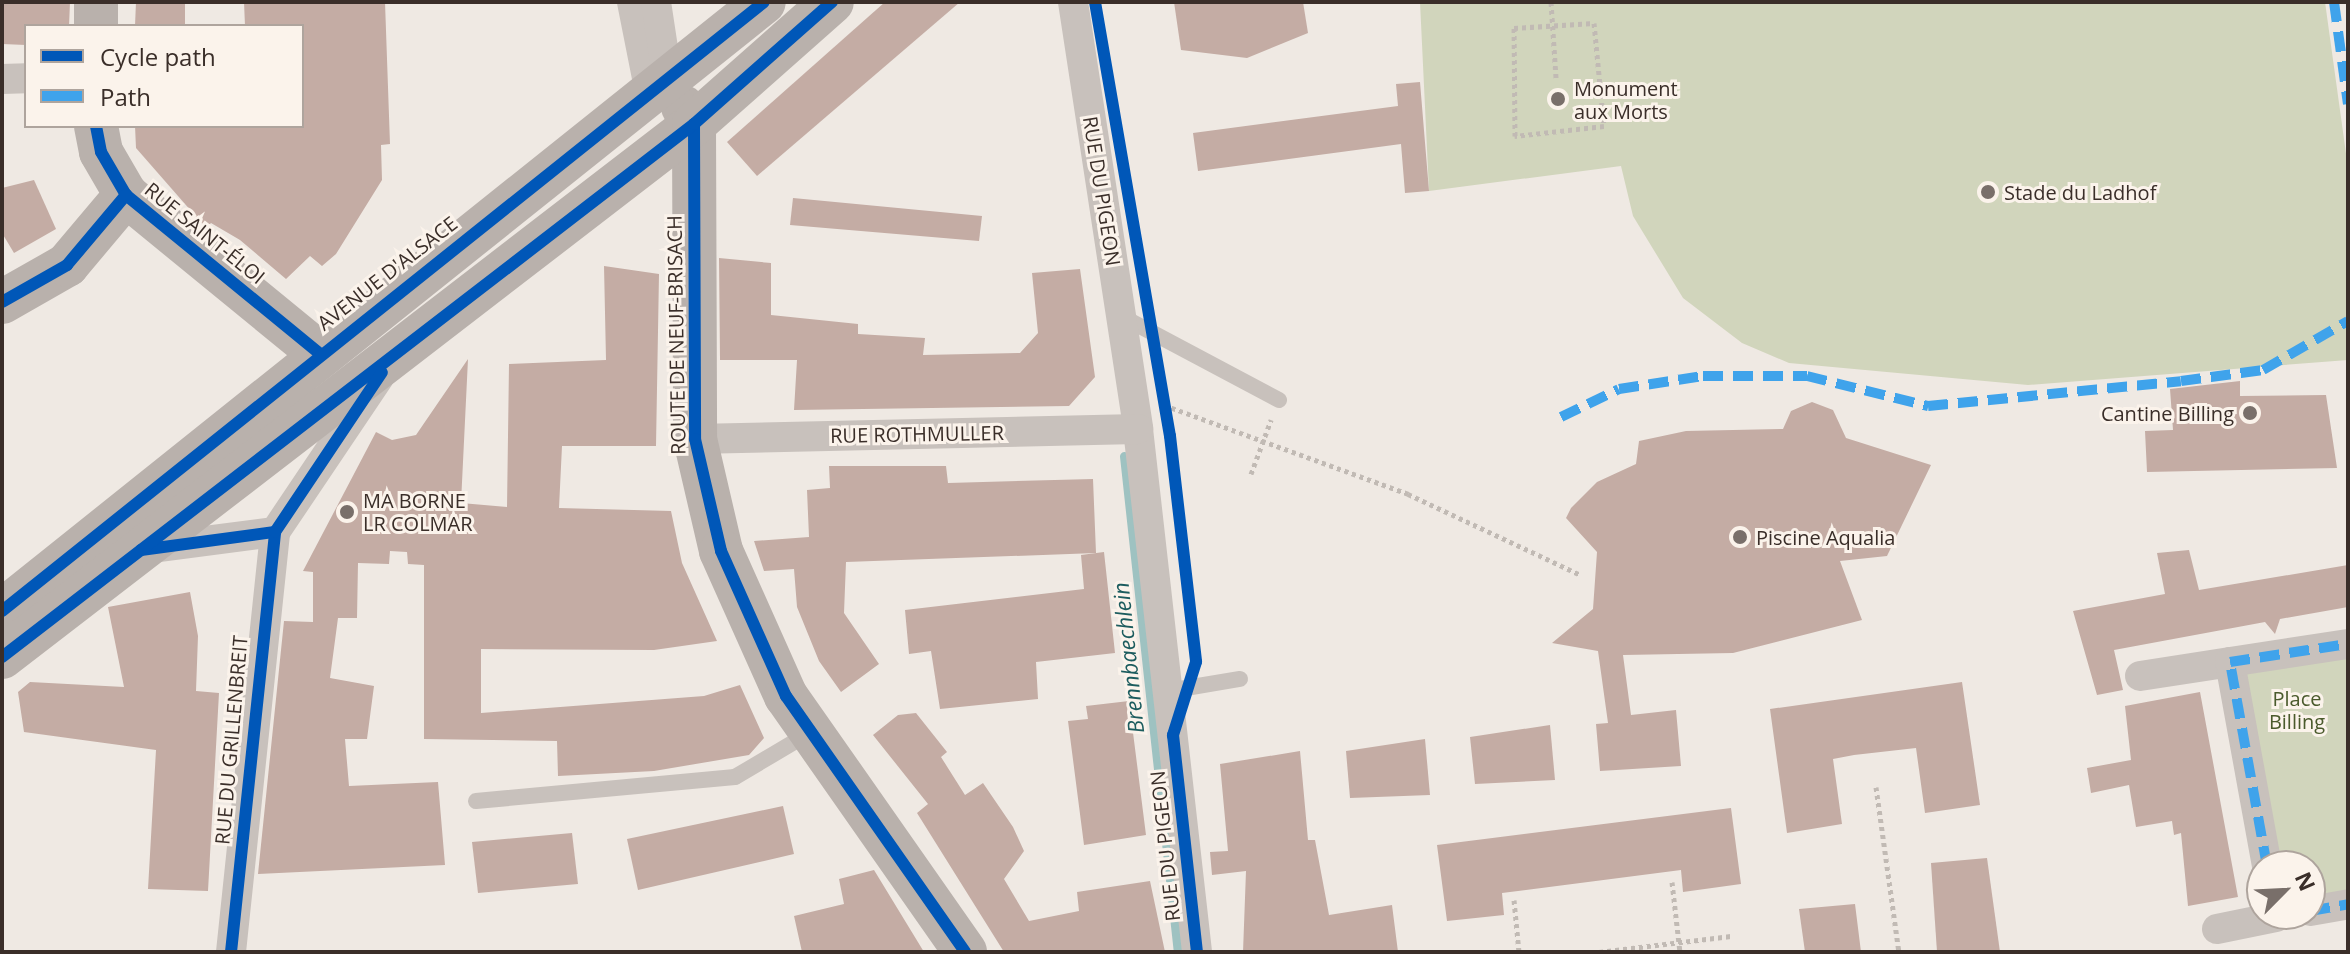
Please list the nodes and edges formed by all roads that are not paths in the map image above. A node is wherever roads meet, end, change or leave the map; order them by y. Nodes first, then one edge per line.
1 (96, 2) edge
2 (632, 2) edge
3 (656, 2) edge
4 (764, 2) edge
5 (832, 2) edge
6 (1073, 2) edge
7 (96, 24) edge
8 (24, 78) edge
9 (2, 79) edge
10 (659, 87) junction
11 (96, 128) edge
12 (688, 138) junction
13 (126, 195) junction
14 (2, 302) edge
15 (1121, 316) junction
16 (318, 352) junction
17 (358, 395) junction
18 (1279, 400) road end
19 (1138, 429) junction
20 (695, 439) junction
21 (275, 532) junction
22 (133, 552) junction
23 (2, 611) edge
24 (2348, 644) edge
25 (2, 657) edge
26 (2230, 662) junction
27 (2140, 676) dead end
28 (1240, 679) dead end
29 (1168, 691) junction
30 (812, 731) junction
31 (476, 801) dead end
32 (2264, 850) edge
33 (2348, 904) edge
34 (2326, 908) edge
35 (2246, 923) edge
36 (2217, 929) dead end
37 (231, 952) edge
38 (965, 952) edge
39 (1197, 952) edge

1 - 7 main road
2 - 10 street
3 - 10 street
4 - 10 main road, AVENUE D'ALSACE
5 - 12 main road
6 - 15 street, RUE DU PIGEON
8 - 9 street
10 - 12 main road
10 - 16 main road, AVENUE D'ALSACE
11 - 13 main road, RUE SAINT-ÉLOI
12 - 17 main road
12 - 20 main road, ROUTE DE NEUF-BRISACH
13 - 14 main road
13 - 16 main road, RUE SAINT-ÉLOI
15 - 18 lane
15 - 19 street, RUE DU PIGEON
16 - 17 street, AVENUE D'ALSACE
16 - 23 main road, AVENUE D'ALSACE
17 - 21 street
17 - 22 main road
19 - 20 street, RUE ROTHMULLER
19 - 29 street, RUE DU PIGEON
20 - 30 main road, ROUTE DE NEUF-BRISACH
21 - 22 street
21 - 37 street, RUE DU GRILLENBREIT
22 - 25 main road
24 - 26 street
26 - 27 street
26 - 32 street
28 - 29 lane
29 - 39 street, RUE DU PIGEON
30 - 31 lane
30 - 38 main road, ROUTE DE NEUF-BRISACH
33 - 34 street
35 - 36 street

